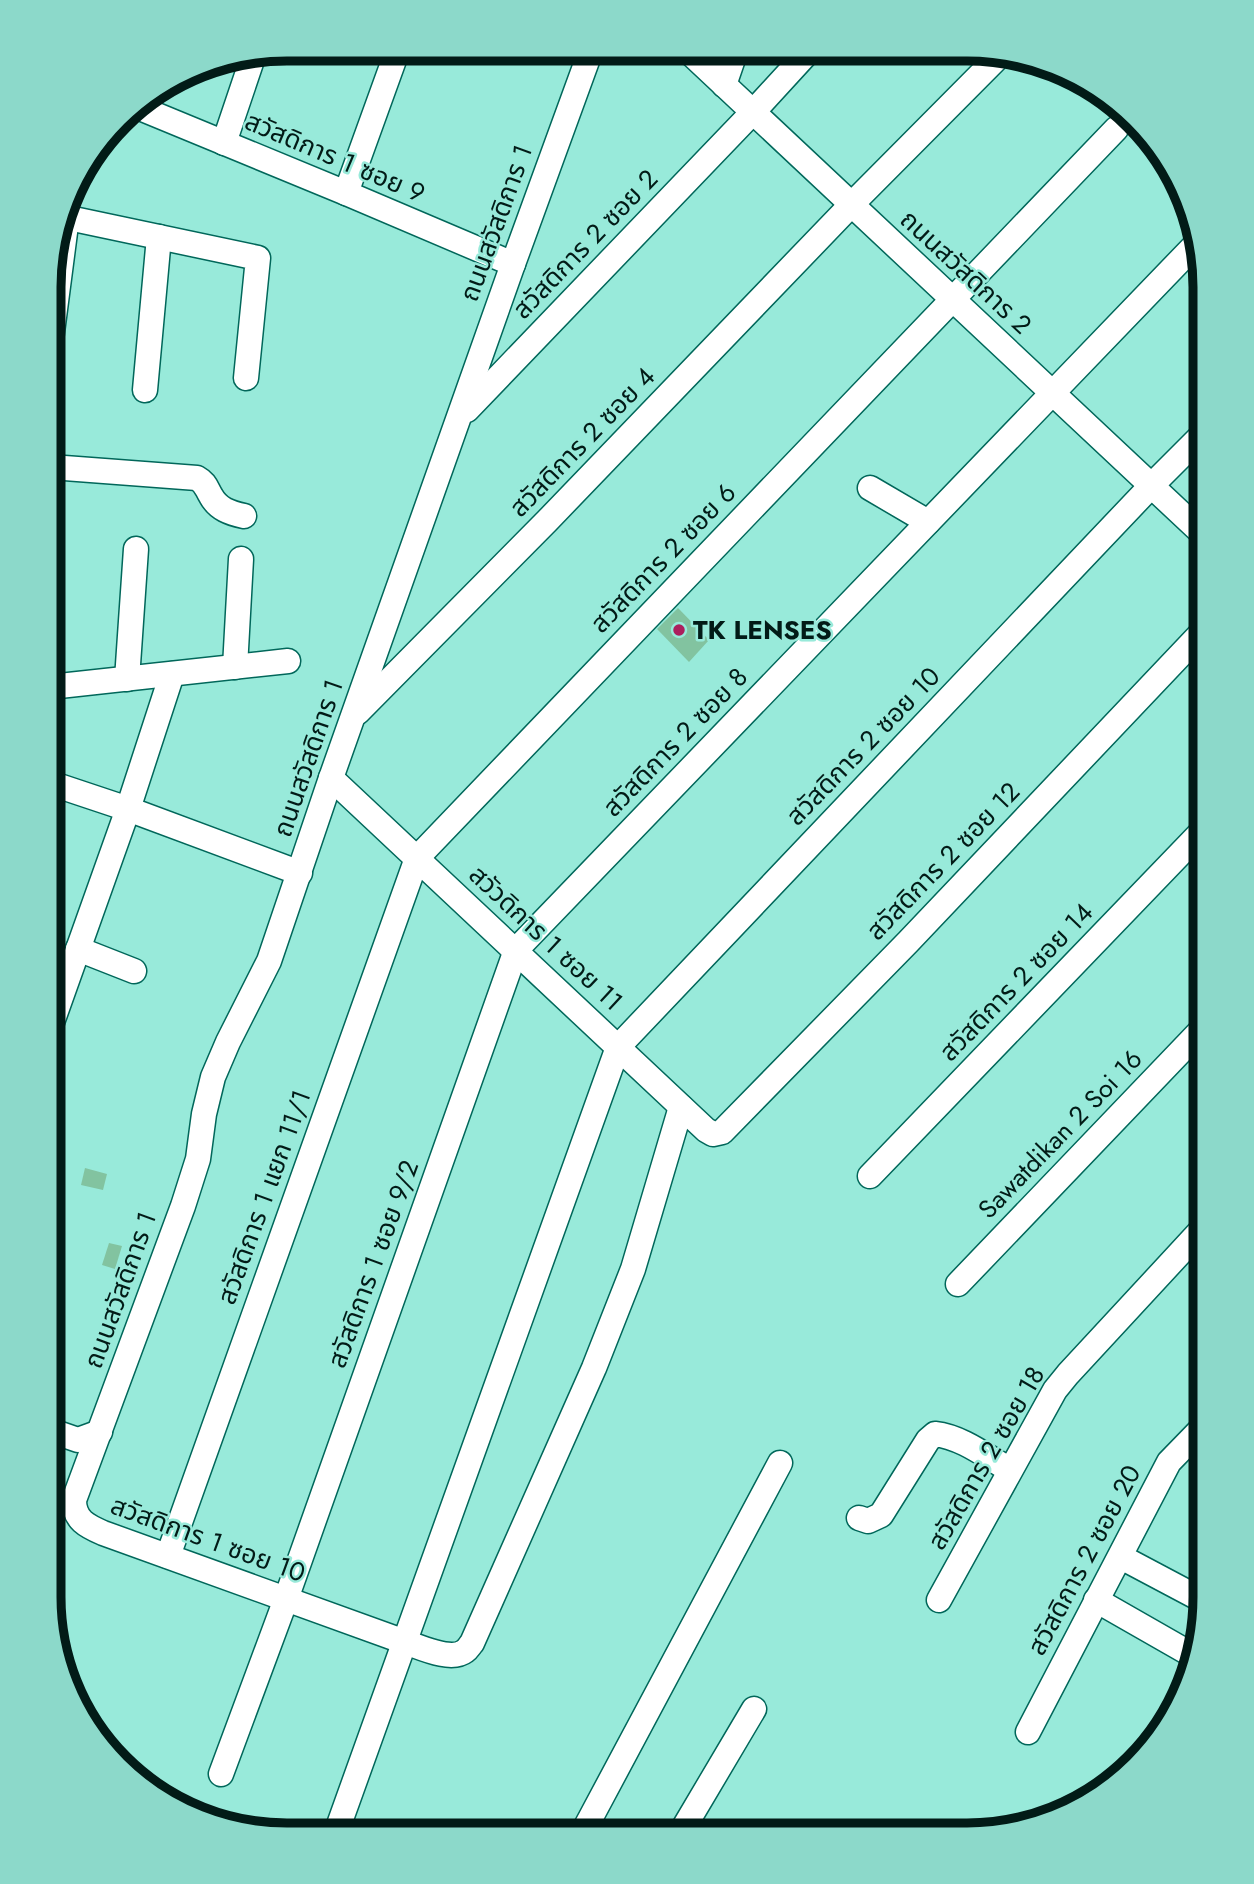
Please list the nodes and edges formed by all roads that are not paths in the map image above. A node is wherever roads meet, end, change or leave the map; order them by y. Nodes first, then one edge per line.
1 (699, 61) edge
2 (732, 61) edge
3 (800, 61) edge
4 (393, 62) edge
5 (587, 62) edge
6 (992, 63) edge
7 (250, 65) edge
8 (724, 85) junction
9 (146, 111) edge
10 (753, 112) junction
11 (1116, 129) dead end
12 (224, 143) junction
13 (346, 193) junction
14 (851, 205) junction
15 (72, 218) edge
16 (159, 237) junction
17 (1189, 251) edge
18 (513, 264) junction
19 (952, 300) junction
20 (246, 378) dead end
21 (145, 390) dead end
22 (1052, 393) junction
23 (460, 417) junction
24 (1193, 444) edge
25 (61, 468) edge
26 (1152, 486) junction
27 (870, 488) dead end
28 (244, 516) dead end
29 (928, 522) junction
30 (1193, 525) edge
31 (136, 549) dead end
32 (241, 559) dead end
33 (1193, 642) edge
34 (288, 661) dead end
35 (235, 667) junction
36 (172, 674) junction
37 (127, 679) junction
38 (61, 686) edge
39 (353, 718) junction
40 (331, 778) junction
41 (61, 787) edge
42 (128, 809) junction
43 (1193, 841) edge
44 (417, 858) junction
45 (300, 873) junction
46 (78, 949) junction
47 (516, 950) junction
48 (134, 971) dead end
49 (61, 997) edge
50 (1192, 1039) edge
51 (618, 1047) junction
52 (681, 1107) junction
53 (722, 1132) joint
54 (870, 1176) dead end
55 (1192, 1240) edge
56 (958, 1284) dead end
57 (100, 1432) junction
58 (61, 1434) edge
59 (1192, 1438) edge
60 (780, 1463) dead end
61 (1010, 1470) junction
62 (859, 1518) dead end
63 (168, 1556) junction
64 (1121, 1557) junction
65 (1192, 1594) edge
66 (286, 1599) junction
67 (939, 1600) dead end
68 (1096, 1600) junction
69 (405, 1642) junction
70 (1186, 1651) edge
71 (754, 1709) dead end
72 (1028, 1732) dead end
73 (221, 1774) dead end
74 (340, 1823) edge
75 (588, 1823) edge
76 (687, 1823) edge

1 - 8 street, ถนนสวัสดิการ 2
2 - 8 street
3 - 10 street, สวัสดิการ 2 ซอย 2
4 - 13 street
5 - 18 street, ถนนสวัสดิการ 1
6 - 14 street, สวัสดิการ 2 ซอย 4
7 - 12 street
8 - 10 street, ถนนสวัสดิการ 2
9 - 12 street, สวัสดิการ 1 ซอย 9
10 - 14 street, ถนนสวัสดิการ 2
10 - 23 street, สวัสดิการ 2 ซอย 2
11 - 19 street, สวัสดิการ 2 ซอย 6
12 - 13 street, สวัสดิการ 1 ซอย 9
13 - 18 street, สวัสดิการ 1 ซอย 9
14 - 19 street, ถนนสวัสดิการ 2
14 - 39 street, สวัสดิการ 2 ซอย 4
15 - 16 street
16 - 20 street
16 - 21 street
17 - 22 street, สวัสดิการ 2 ซอย 8
18 - 23 street, ถนนสวัสดิการ 1
19 - 22 street, ถนนสวัสดิการ 2
19 - 44 street, สวัสดิการ 2 ซอย 6
22 - 26 street, ถนนสวัสดิการ 2
22 - 29 street, สวัสดิการ 2 ซอย 8
23 - 39 street, ถนนสวัสดิการ 1
24 - 26 street, สวัสดิการ 2 ซอย 10
25 - 28 street
26 - 30 street, ถนนสวัสดิการ 2
26 - 51 street, สวัสดิการ 2 ซอย 10
27 - 29 street
29 - 47 street, สวัสดิการ 2 ซอย 8
31 - 37 street
32 - 35 street
33 - 53 street, สวัสดิการ 2 ซอย 12
34 - 35 street
35 - 36 street
36 - 37 street
36 - 42 street
37 - 38 street
39 - 40 street, ถนนสวัสดิการ 1
40 - 44 street, สวัวดิการ 1 ซอย 11
40 - 45 street, ถนนสวัสดิการ 1
41 - 42 street
42 - 45 street
42 - 46 street
43 - 54 street, สวัสดิการ 2 ซอย 14
44 - 47 street, สวัวดิการ 1 ซอย 11
44 - 63 street, สวัสดิการ 1 แยก 11/1
45 - 57 street, ถนนสวัสดิการ 1
46 - 48 street
46 - 49 street
47 - 51 street, สวัวดิการ 1 ซอย 11
47 - 66 street, สวัสดิการ 1 ซอย 9/2
50 - 56 street, Sawatdikan 2 Soi 16
51 - 52 street, สวัวดิการ 1 ซอย 11
51 - 69 street
52 - 53 street, สวัวดิการ 1 ซอย 11
52 - 69 street, สวัสดิการ 1 ซอย 10
55 - 61 street, สวัสดิการ 2 ซอย 18
57 - 58 street
57 - 63 street, สวัสดิการ 1 ซอย 10
59 - 64 street, สวัสดิการ 2 ซอย 20
60 - 75 street
61 - 62 street
61 - 67 street, สวัสดิการ 2 ซอย 18
63 - 66 street, สวัสดิการ 1 ซอย 10
64 - 65 street
64 - 68 street, สวัสดิการ 2 ซอย 20
66 - 69 street, สวัสดิการ 1 ซอย 10
66 - 73 street, สวัสดิการ 1 ซอย 9/2
68 - 70 street
68 - 72 street, สวัสดิการ 2 ซอย 20
69 - 74 street
71 - 76 street

